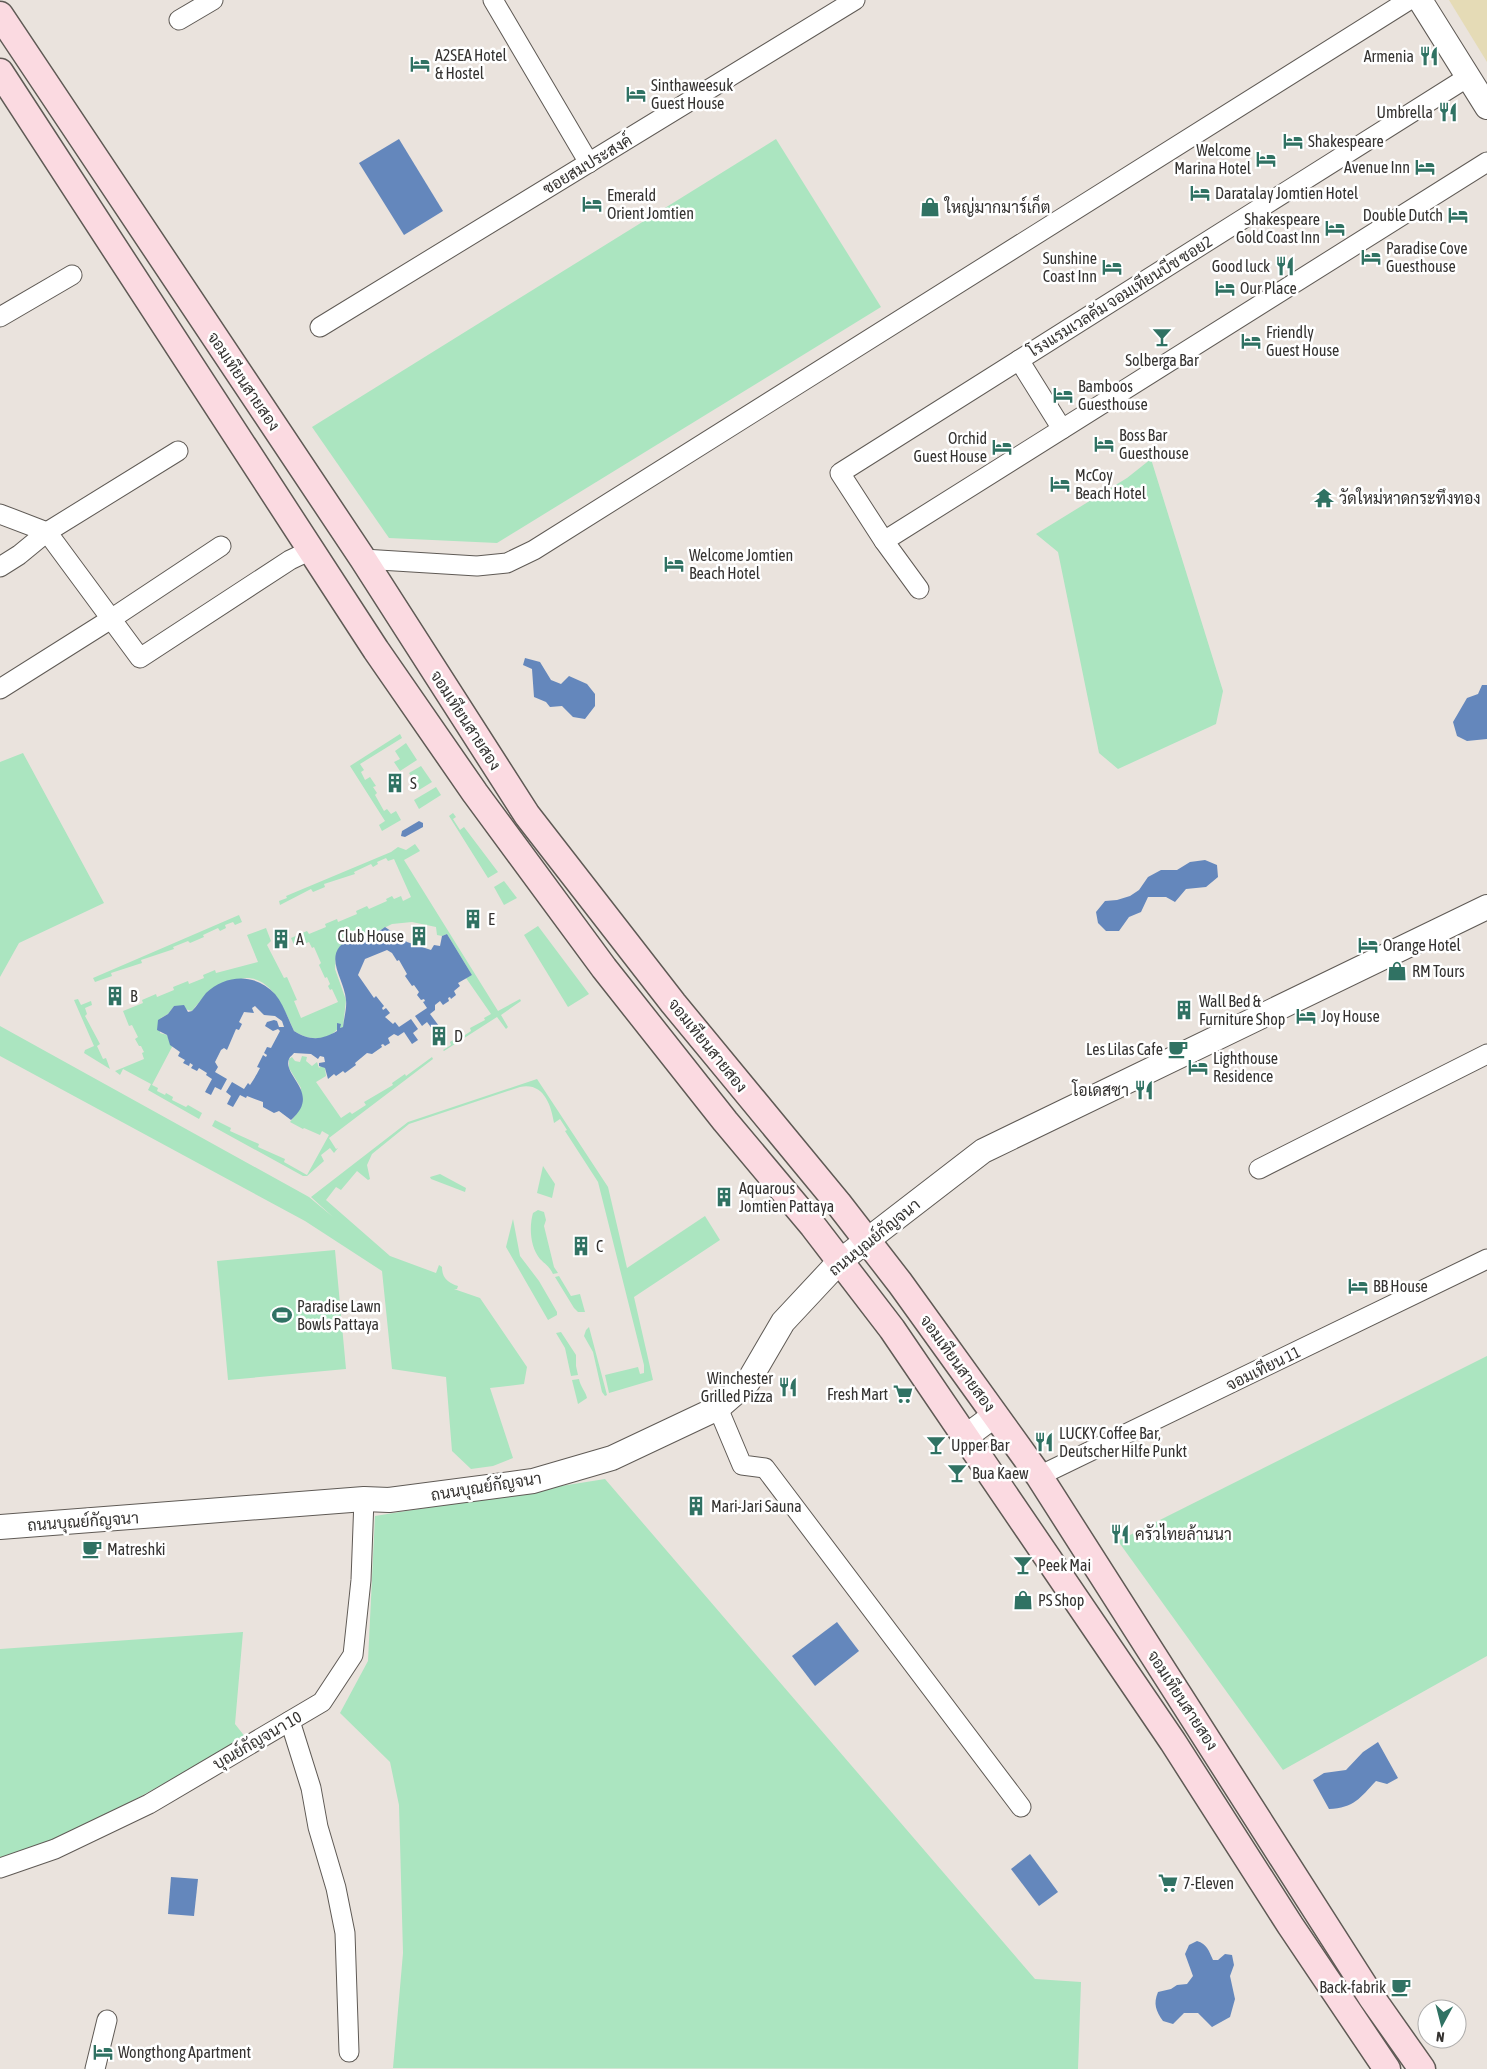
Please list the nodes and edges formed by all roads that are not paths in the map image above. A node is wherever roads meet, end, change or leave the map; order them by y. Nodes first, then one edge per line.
1 (213, 0) edge
2 (494, 0) edge
3 (1409, 0) edge
4 (1420, 0) edge
5 (849, 2) edge
6 (0, 16) edge
7 (179, 20) dead end
8 (0, 72) edge
9 (1468, 77) junction
10 (1487, 107) edge
11 (1487, 162) edge
12 (589, 163) junction
13 (72, 276) dead end
14 (0, 317) edge
15 (320, 327) dead end
16 (1019, 360) junction
17 (1062, 429) junction
18 (178, 451) dead end
19 (0, 514) edge
20 (47, 532) junction
21 (884, 541) junction
22 (221, 546) dead end
23 (311, 550) junction
24 (363, 559) junction
25 (0, 567) edge
26 (919, 589) dead end
27 (111, 620) junction
28 (0, 689) edge
29 (1487, 908) edge
30 (1487, 1054) edge
31 (1259, 1169) dead end
32 (867, 1241) junction
33 (1487, 1259) edge
34 (839, 1262) junction
35 (718, 1408) junction
36 (995, 1415) junction
37 (964, 1438) junction
38 (1039, 1476) junction
39 (364, 1500) junction
40 (0, 1527) edge
41 (290, 1721) junction
42 (1021, 1807) dead end
43 (0, 1868) edge
44 (1372, 1998) junction
45 (1350, 2013) junction
46 (107, 2020) dead end
47 (349, 2052) dead end
48 (95, 2069) edge
49 (1387, 2069) edge
50 (1422, 2069) edge

1 - 7 street
2 - 12 street
3 - 24 street
4 - 9 street
5 - 12 street, ซอยสมประสงค์
6 - 24 main road, จอมเทียนสายสอง
8 - 23 main road, จอมเทียนสายสอง
9 - 10 street
9 - 16 street, โรงแรมเวลคัม จอมเทียนบีช ซอย2
11 - 17 street
12 - 15 street, ซอยสมประสงค์
13 - 14 street
16 - 17 street
16 - 21 street, โรงแรมเวลคัม จอมเทียนบีช ซอย2
17 - 21 street
18 - 20 street
19 - 20 street
20 - 25 street
20 - 27 street
21 - 26 street
22 - 27 street
23 - 27 street
23 - 34 main road, จอมเทียนสายสอง
24 - 32 main road, จอมเทียนสายสอง
27 - 28 street
29 - 32 street, ถนนบุณย์กัญจนา
30 - 31 street
32 - 34 street, ถนนบุณย์กัญจนา
32 - 36 main road, จอมเทียนสายสอง
33 - 38 street, จอมเทียน 11
34 - 35 street, ถนนบุณย์กัญจนา
34 - 37 main road, จอมเทียนสายสอง
35 - 39 street, ถนนบุณย์กัญจนา
35 - 42 street
36 - 37 street
36 - 38 main road, จอมเทียนสายสอง
37 - 45 main road, จอมเทียนสายสอง
38 - 44 main road, จอมเทียนสายสอง
39 - 40 street, ถนนบุณย์กัญจนา
39 - 41 street, บุณย์กัญจนา 10
41 - 43 street, บุณย์กัญจนา 10
41 - 47 street
44 - 45 street
44 - 50 main road, จอมเทียนสายสอง
45 - 49 main road, จอมเทียนสายสอง
46 - 48 street

